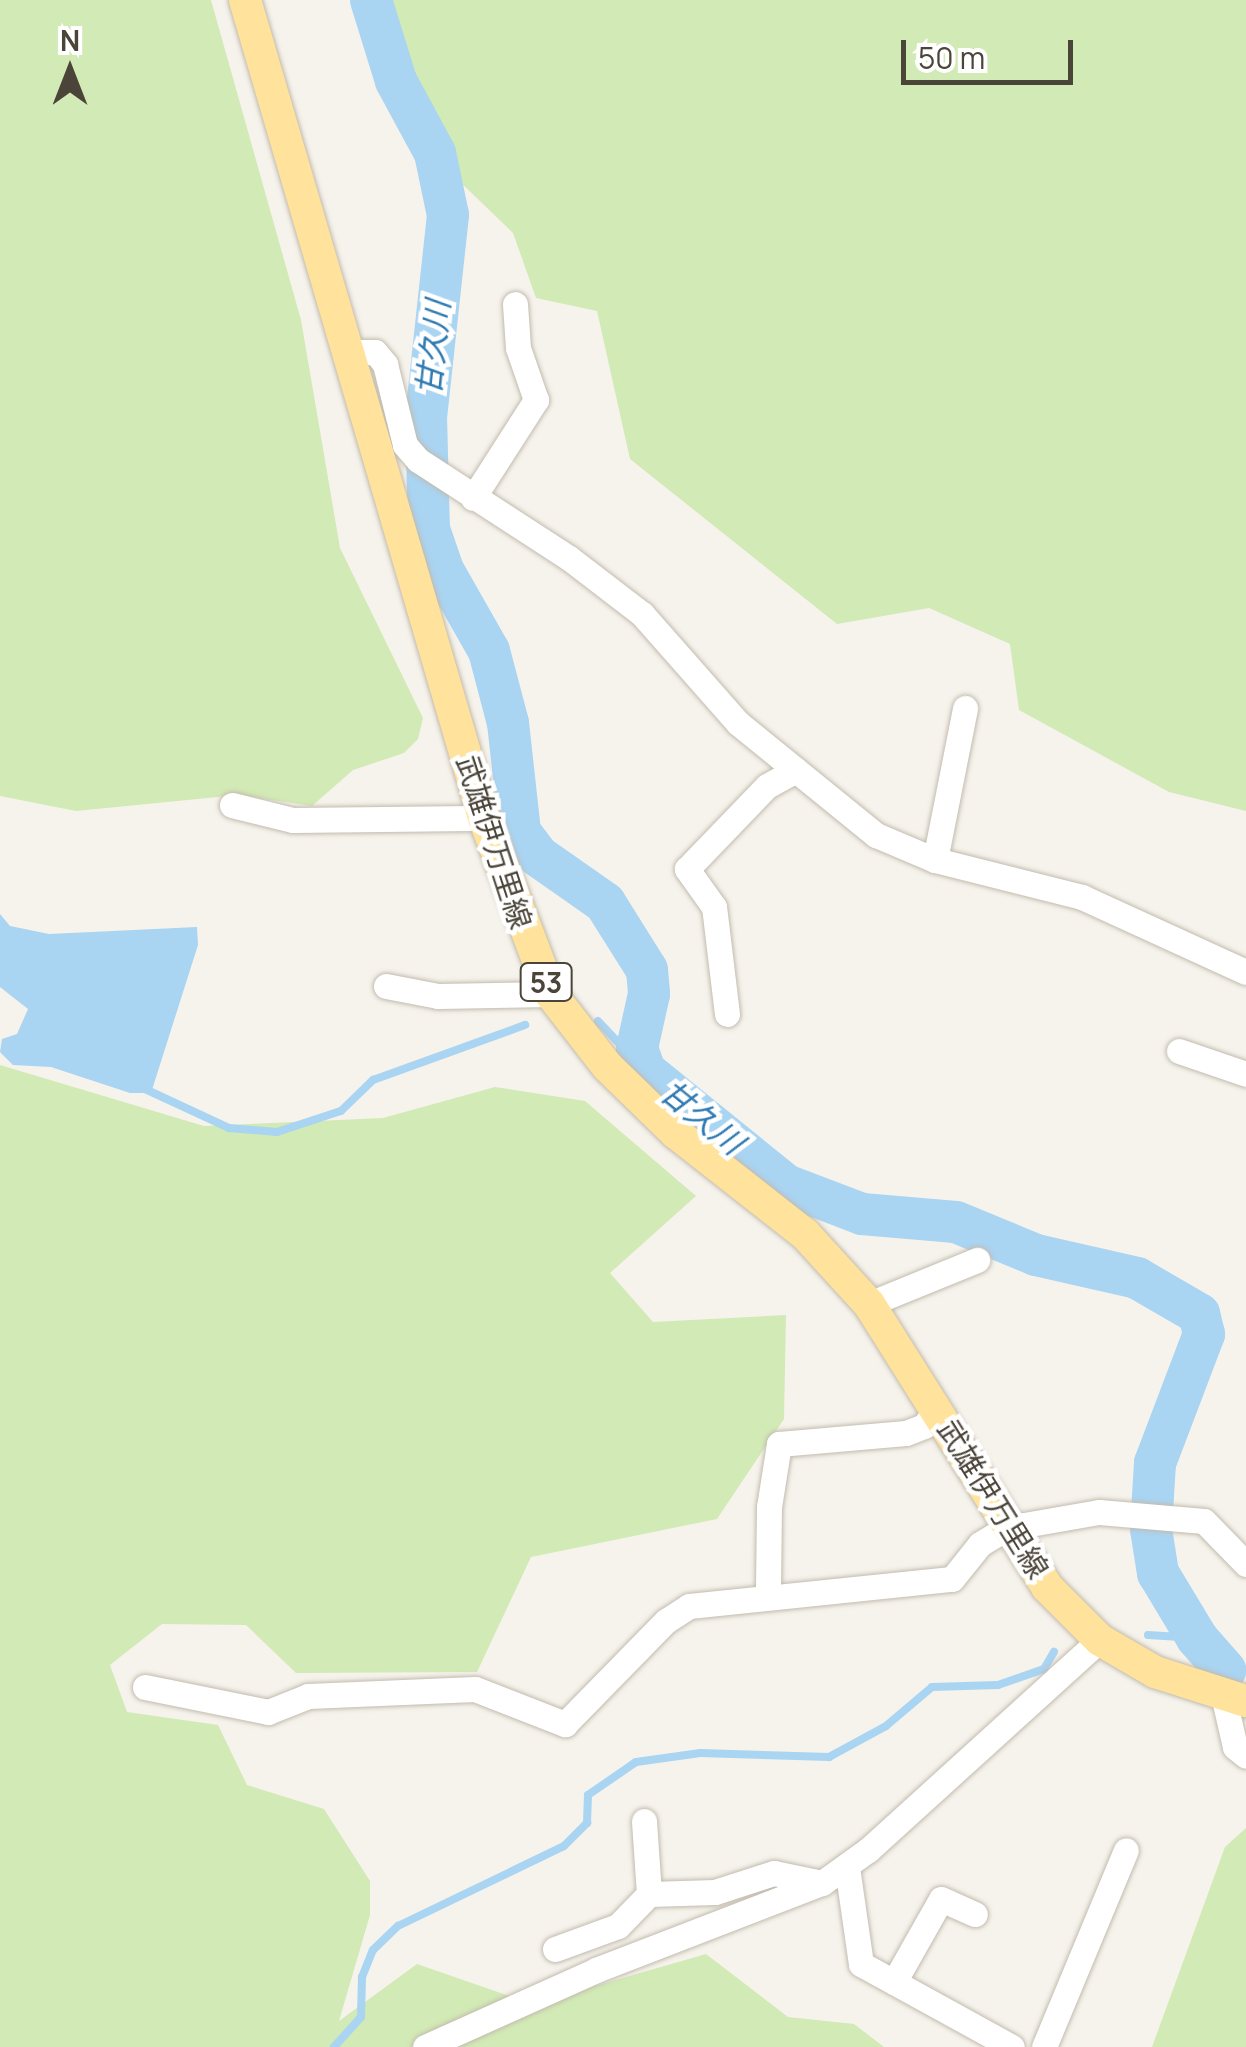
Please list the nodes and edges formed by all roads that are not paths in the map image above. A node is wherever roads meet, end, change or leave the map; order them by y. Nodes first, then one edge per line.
1 (246, 0) edge
2 (515, 304) dead end
3 (347, 352) junction
4 (473, 498) junction
5 (965, 708) dead end
6 (796, 770) junction
7 (232, 805) dead end
8 (484, 818) junction
9 (934, 860) junction
10 (1246, 972) edge
11 (386, 986) dead end
12 (552, 994) junction
13 (727, 1014) dead end
14 (1179, 1052) dead end
15 (1246, 1074) edge
16 (977, 1260) dead end
17 (868, 1304) junction
18 (937, 1408) junction
19 (1007, 1528) junction
20 (1246, 1564) edge
21 (768, 1588) dead end
22 (1100, 1640) junction
23 (145, 1686) dead end
24 (1235, 1700) edge
25 (1246, 1756) edge
26 (644, 1821) dead end
27 (1126, 1850) dead end
28 (847, 1867) junction
29 (822, 1883) junction
30 (648, 1894) junction
31 (975, 1914) dead end
32 (555, 1949) dead end
33 (894, 1982) junction
34 (424, 2047) edge
35 (1012, 2047) edge
36 (1044, 2047) edge

1 - 3 main road, 武雄伊万里線 / 53
2 - 4 street
3 - 4 street
3 - 8 main road, 武雄伊万里線 / 53
4 - 6 street
5 - 9 street
6 - 9 street
6 - 13 street
7 - 8 street
8 - 12 main road, 武雄伊万里線 / 53
9 - 10 street
11 - 12 street
12 - 17 main road, 武雄伊万里線 / 53
14 - 15 street
16 - 17 street
17 - 18 main road, 武雄伊万里線 / 53
18 - 19 main road, 武雄伊万里線 / 53
18 - 21 street
19 - 20 street
19 - 22 main road, 武雄伊万里線 / 53
19 - 23 street
22 - 24 main road, 武雄伊万里線 / 53
22 - 28 street
24 - 25 street
26 - 30 street
27 - 36 street
28 - 29 street
28 - 33 street
29 - 30 street
29 - 34 street
30 - 32 street
31 - 33 street
33 - 35 street

